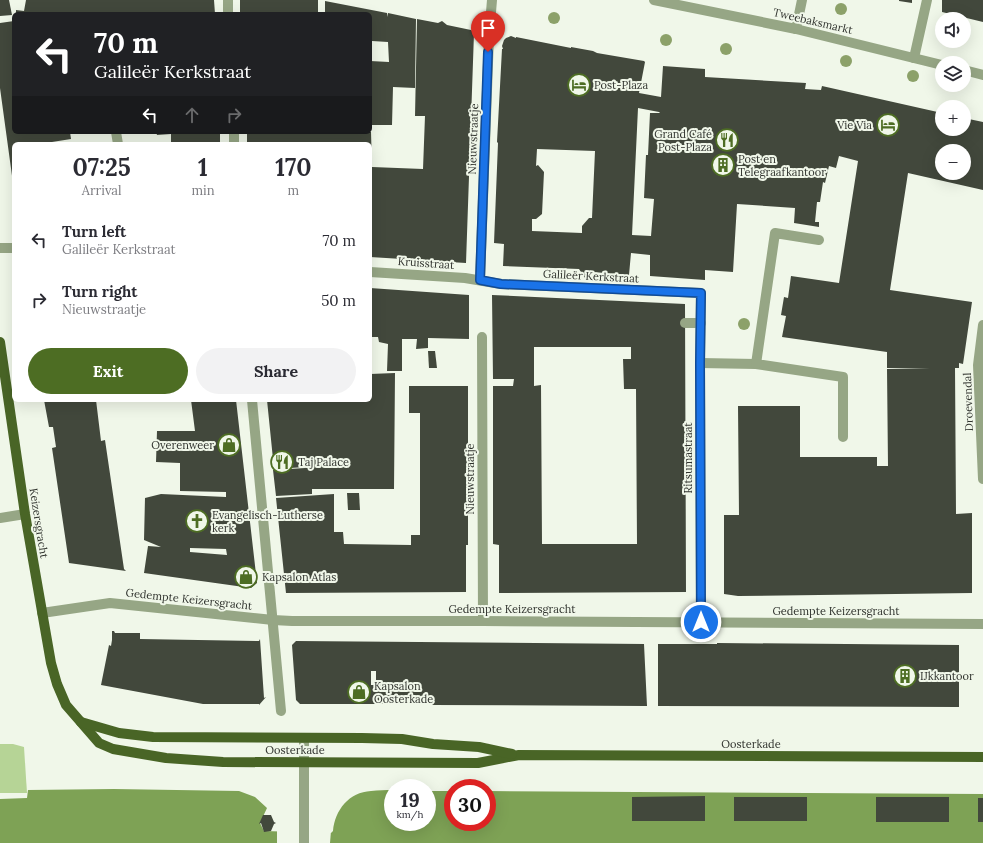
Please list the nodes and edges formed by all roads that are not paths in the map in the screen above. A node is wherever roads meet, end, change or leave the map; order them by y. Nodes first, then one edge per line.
1 (228, 0) edge
2 (492, 0) edge
3 (654, 0) edge
4 (802, 0) edge
5 (927, 0) edge
6 (228, 12) edge
7 (796, 29) junction
8 (914, 58) junction
9 (935, 63) edge
10 (971, 72) edge
11 (983, 75) edge
12 (819, 240) dead end
13 (0, 248) edge
14 (12, 248) edge
15 (372, 272) edge
16 (480, 280) junction
17 (701, 293) joint
18 (685, 323) dead end
19 (701, 323) junction
20 (983, 325) edge
21 (482, 337) dead end
22 (0, 342) edge
23 (700, 363) junction
24 (756, 364) junction
25 (252, 402) edge
26 (843, 437) dead end
27 (983, 478) edge
28 (26, 514) junction
29 (0, 518) edge
30 (42, 613) junction
31 (273, 620) junction
32 (483, 621) junction
33 (701, 622) junction
34 (983, 624) edge
35 (66, 705) joint
36 (281, 710) dead end
37 (82, 722) junction
38 (304, 738) junction
39 (519, 755) junction
40 (983, 757) edge
41 (304, 762) junction
42 (304, 843) edge

1 - 6 street
2 - 16 street, Nieuwstraatje
3 - 7 street, Tweebaksmarkt
4 - 7 street
5 - 8 street
7 - 8 street, Tweebaksmarkt
8 - 9 street, Tweebaksmarkt
10 - 11 street
12 - 24 street
13 - 14 street
15 - 16 street, Kruisstraat
16 - 17 street, Galileër Kerkstraat
17 - 19 street, Ritsumastraat
18 - 19 street
19 - 23 street, Ritsumastraat
20 - 27 street, Droevendal
21 - 32 street, Nieuwstraatje
22 - 28 main road, Keizersgracht
23 - 24 street
23 - 33 street, Ritsumastraat
24 - 26 street
25 - 31 street
28 - 29 street
28 - 30 main road, Keizersgracht
30 - 31 street, Gedempte Keizersgracht
30 - 35 main road, Keizersgracht
31 - 32 street, Gedempte Keizersgracht
31 - 36 street
32 - 33 street, Gedempte Keizersgracht
33 - 34 street, Gedempte Keizersgracht
35 - 37 main road, Oosterkade
37 - 38 main road, Oosterkade
37 - 41 main road, Oosterkade
38 - 39 main road, Oosterkade
38 - 41 street
39 - 40 main road, Oosterkade
39 - 41 main road, Oosterkade
41 - 42 street

